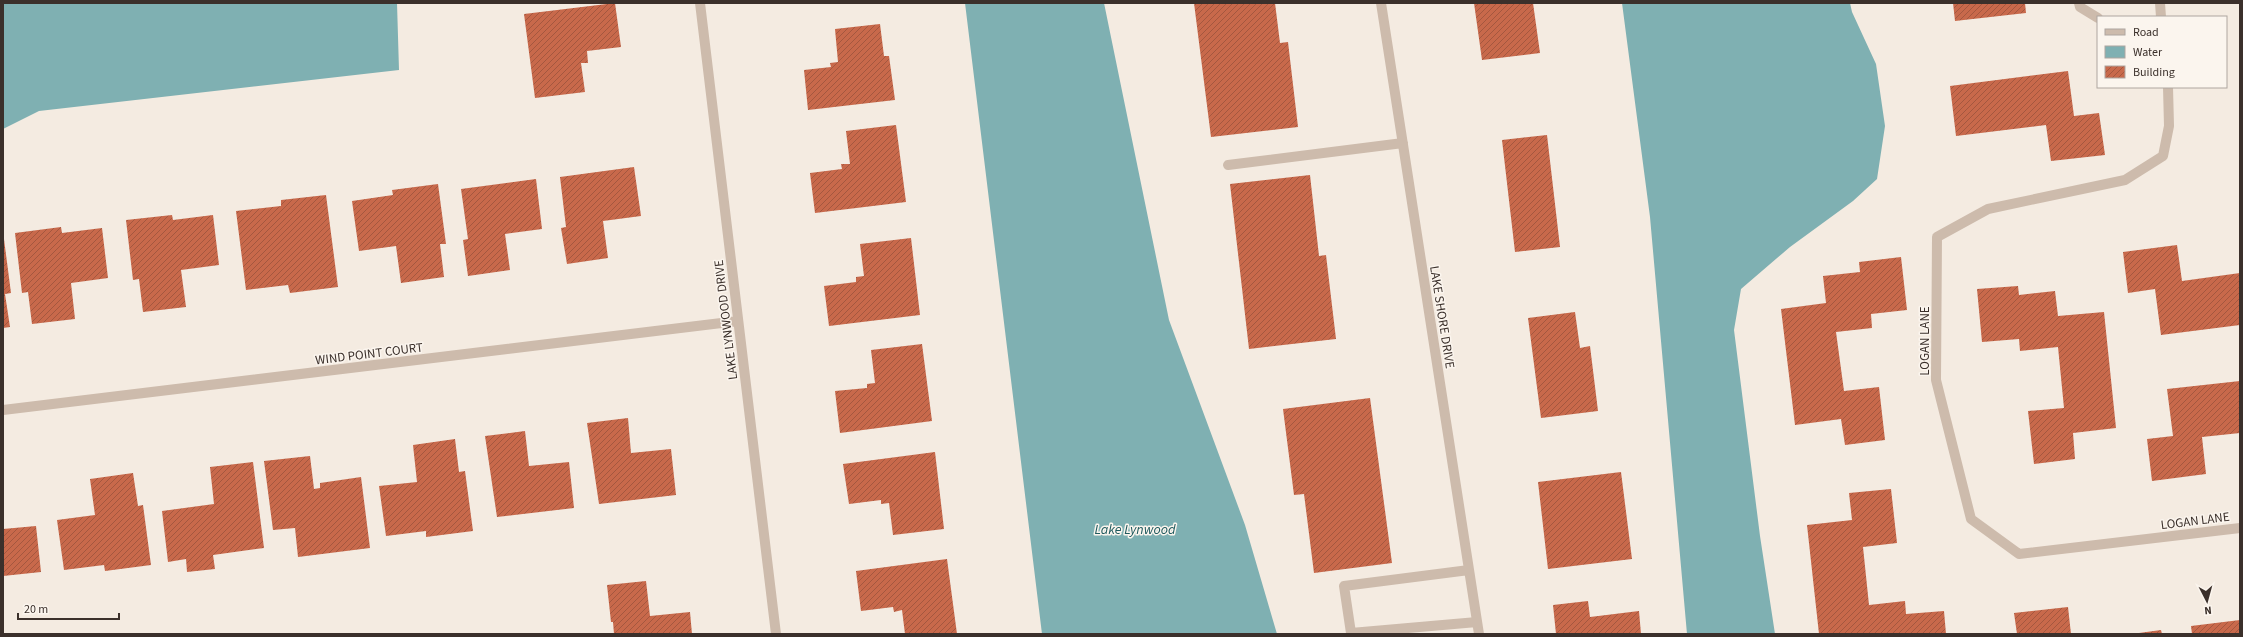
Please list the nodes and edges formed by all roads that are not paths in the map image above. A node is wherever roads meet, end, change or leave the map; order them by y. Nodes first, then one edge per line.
1 (700, 3) edge
2 (1381, 3) edge
3 (2078, 3) edge
4 (2160, 3) edge
5 (2161, 16) edge
6 (2097, 17) edge
7 (2168, 88) edge
8 (1403, 143) junction
9 (1228, 165) dead end
10 (738, 320) junction
11 (3, 410) edge
12 (2240, 528) edge
13 (1469, 570) junction
14 (1477, 622) junction
15 (776, 634) edge
16 (1479, 634) edge

1 - 10 street, LAKE LYNWOOD DRIVE
2 - 8 street, LAKE SHORE DRIVE
3 - 6 street
4 - 5 street
7 - 12 street, LOGAN LANE
8 - 9 street
8 - 13 street, LAKE SHORE DRIVE
10 - 11 street, WIND POINT COURT
10 - 15 street, LAKE LYNWOOD DRIVE
13 - 14 street, LAKE SHORE DRIVE
13 - 14 street
14 - 16 street, LAKE SHORE DRIVE

